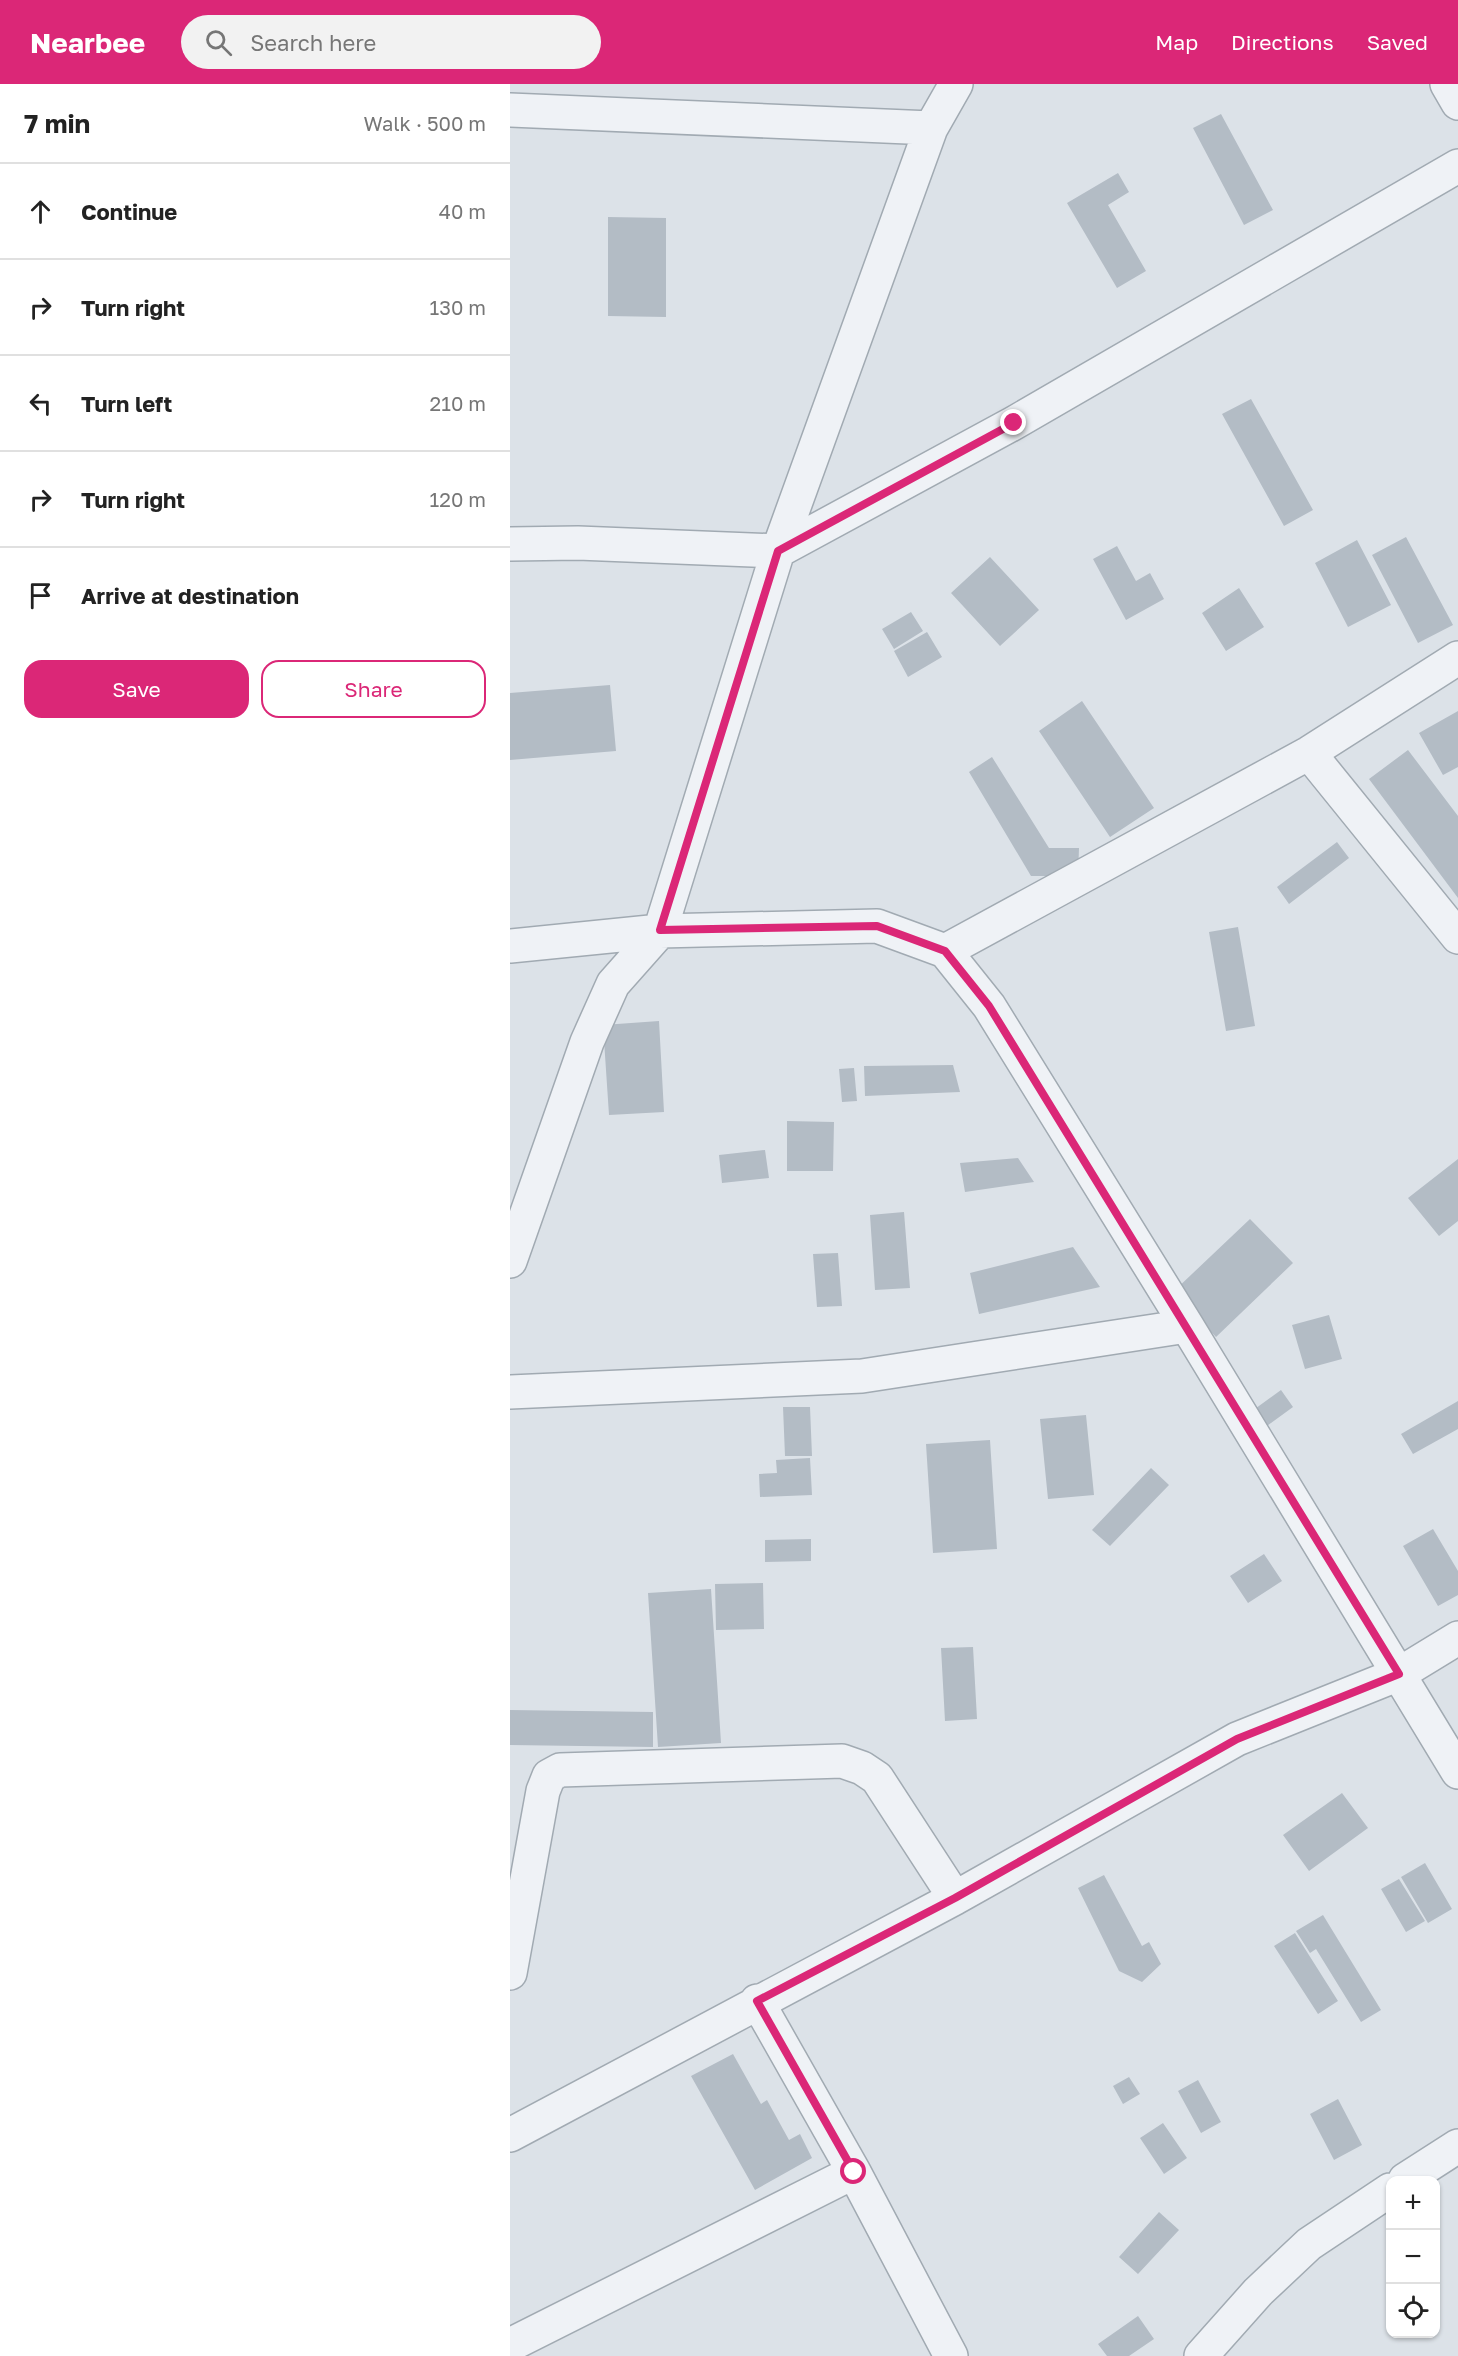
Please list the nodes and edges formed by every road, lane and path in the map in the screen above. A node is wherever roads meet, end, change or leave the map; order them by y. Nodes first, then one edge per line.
1 (956, 84) edge
2 (1447, 84) edge
3 (1458, 103) edge
4 (510, 110) edge
5 (932, 128) junction
6 (1458, 166) edge
7 (510, 544) edge
8 (778, 551) junction
9 (1458, 658) edge
10 (1309, 753) junction
11 (660, 930) junction
12 (1458, 937) edge
13 (510, 946) edge
14 (945, 951) junction
15 (510, 1261) edge
16 (1187, 1326) junction
17 (510, 1392) edge
18 (1458, 1638) edge
19 (1399, 1674) junction
20 (1458, 1772) edge
21 (955, 1898) junction
22 (510, 1973) edge
23 (757, 2001) junction
24 (510, 2135) edge
25 (1458, 2146) edge
26 (854, 2172) junction
27 (1413, 2176) edge
28 (1386, 2193) edge
29 (510, 2345) edge
30 (951, 2356) edge
31 (1201, 2356) edge

1 - 5 street
2 - 3 street
4 - 5 street
5 - 8 street
6 - 8 street
7 - 8 street
8 - 11 street
9 - 10 street
10 - 12 street
10 - 14 street
11 - 13 street
11 - 14 street
11 - 15 street
14 - 16 street
16 - 17 street
16 - 19 street
18 - 19 street
19 - 20 street
19 - 21 street
21 - 22 street
21 - 23 street
23 - 24 street
23 - 26 street
25 - 27 street
26 - 29 street
26 - 30 street
28 - 31 street

